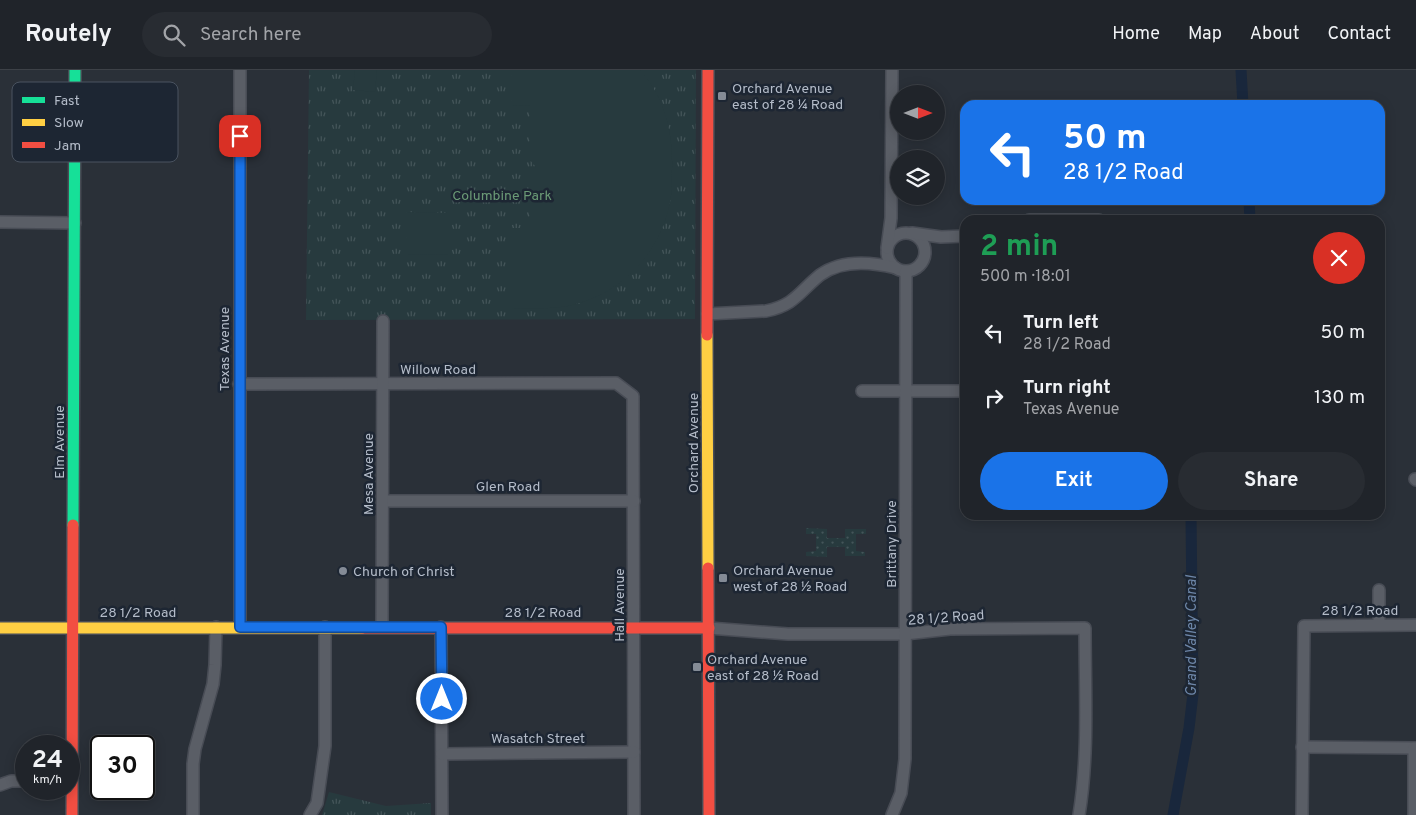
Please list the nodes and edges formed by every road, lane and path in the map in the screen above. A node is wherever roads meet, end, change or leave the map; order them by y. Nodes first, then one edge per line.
1 (240, 70) edge
2 (708, 70) edge
3 (892, 70) edge
4 (75, 162) edge
5 (0, 222) edge
6 (74, 223) junction
7 (908, 232) junction
8 (960, 236) edge
9 (887, 248) junction
10 (901, 270) junction
11 (707, 314) junction
12 (383, 320) dead end
13 (240, 384) junction
14 (383, 384) junction
15 (862, 391) dead end
16 (906, 391) junction
17 (960, 391) edge
18 (633, 396) joint
19 (634, 501) junction
20 (383, 502) junction
21 (1379, 590) dead end
22 (1379, 625) junction
23 (1416, 625) edge
24 (216, 627) junction
25 (240, 627) junction
26 (325, 627) junction
27 (382, 627) junction
28 (441, 627) junction
29 (634, 627) junction
30 (0, 628) edge
31 (73, 628) junction
32 (709, 628) junction
33 (905, 634) junction
34 (72, 735) edge
35 (1302, 747) junction
36 (1415, 748) edge
37 (634, 752) junction
38 (442, 754) junction
39 (15, 780) edge
40 (0, 785) edge
41 (72, 800) edge
42 (72, 815) edge
43 (193, 815) edge
44 (310, 815) edge
45 (442, 815) edge
46 (634, 815) edge
47 (709, 815) edge
48 (892, 815) edge
49 (1079, 815) edge
50 (1302, 815) edge
51 (1414, 815) edge

1 - 13 street, Texas Avenue
2 - 11 street, Orchard Avenue
3 - 9 street
4 - 6 street, Elm Avenue
5 - 6 street
6 - 31 street, Elm Avenue
7 - 8 street
7 - 9 street
7 - 10 street
9 - 10 street
10 - 11 street
10 - 16 street, Brittany Drive
11 - 32 street, Orchard Avenue
12 - 14 street, Mesa Avenue
13 - 14 street, Willow Road
13 - 25 street, Texas Avenue
14 - 18 street, Willow Road
14 - 20 street, Mesa Avenue
15 - 16 street
16 - 17 street
16 - 33 street, Brittany Drive
18 - 19 street, Hall Avenue
19 - 20 street, Glen Road
19 - 29 street, Hall Avenue
20 - 27 street, Mesa Avenue
21 - 22 street
22 - 23 street, 28 1/2 Road
22 - 35 street, 28 1/2 Road
24 - 25 street, 28 1/2 Road
24 - 31 street, 28 1/2 Road
24 - 43 street
25 - 26 street, 28 1/2 Road
26 - 27 street, 28 1/2 Road
26 - 44 street
27 - 28 street, 28 1/2 Road
28 - 29 street, 28 1/2 Road
28 - 38 street
29 - 32 street, 28 1/2 Road
29 - 37 street, Hall Avenue
30 - 31 street, 28 1/2 Road
31 - 34 street, Elm Avenue
32 - 33 street, 28 1/2 Road
32 - 47 street, Orchard Avenue
33 - 48 street, Brittany Drive
33 - 49 street, 28 1/2 Road
35 - 36 street
35 - 50 street
36 - 51 street
37 - 38 street, Wasatch Street
37 - 46 street, Hall Avenue
38 - 45 street
39 - 40 street
41 - 42 street, Elm Avenue

